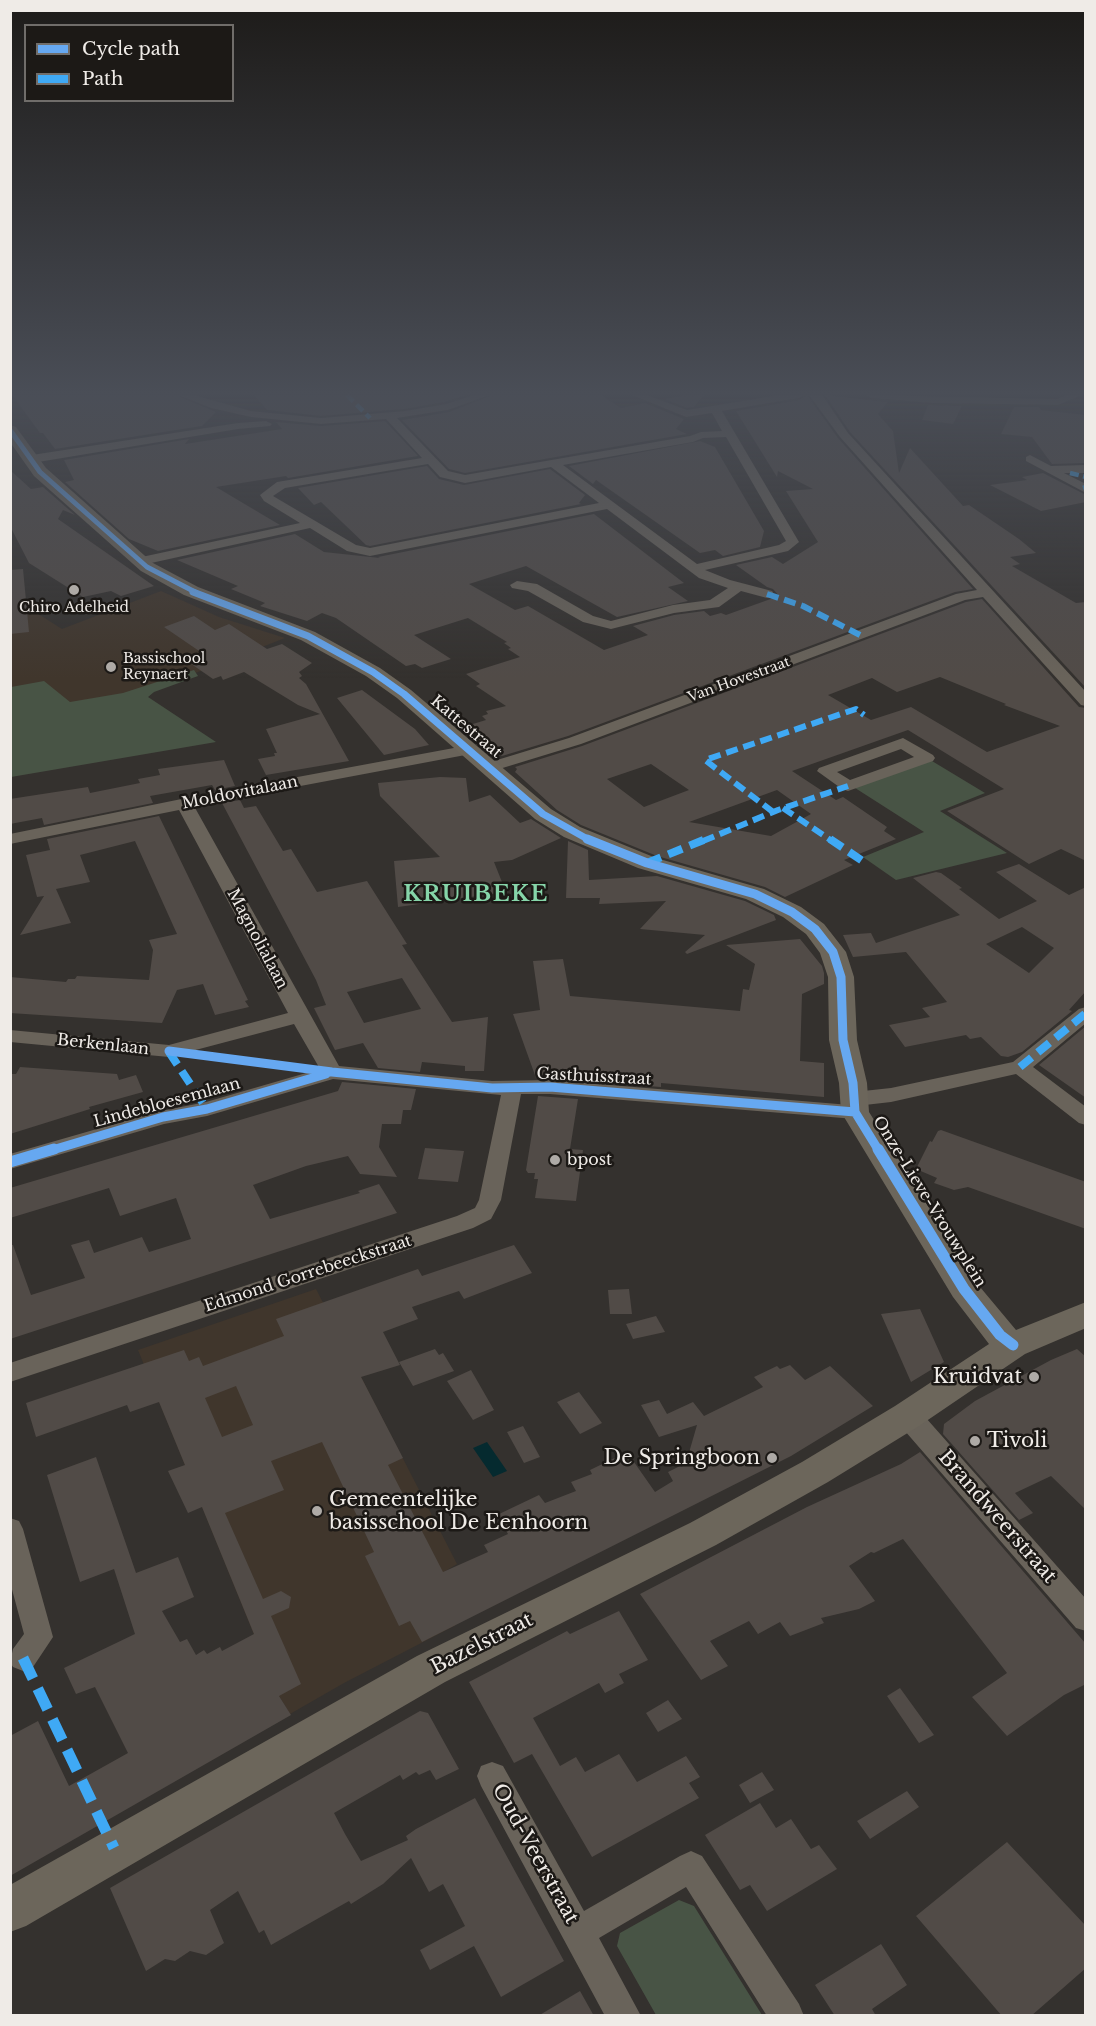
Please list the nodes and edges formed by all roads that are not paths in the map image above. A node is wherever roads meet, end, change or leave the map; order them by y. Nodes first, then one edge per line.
1 (58, 490) edge
2 (275, 490) edge
3 (589, 490) edge
4 (761, 490) edge
5 (894, 490) edge
6 (610, 505) junction
7 (311, 524) junction
8 (142, 561) junction
9 (695, 568) junction
10 (517, 585) dead end
11 (739, 587) junction
12 (986, 591) junction
13 (767, 594) dead end
14 (1086, 702) edge
15 (903, 743) joint
16 (470, 750) junction
17 (490, 767) junction
18 (184, 804) junction
19 (10, 840) edge
20 (1086, 1013) edge
21 (298, 1016) junction
22 (10, 1036) edge
23 (849, 1060) joint
24 (1020, 1067) junction
25 (332, 1072) junction
26 (512, 1089) junction
27 (854, 1105) junction
28 (1086, 1118) edge
29 (10, 1162) edge
30 (1086, 1314) edge
31 (1013, 1345) junction
32 (10, 1373) edge
33 (907, 1416) junction
34 (10, 1529) edge
35 (1086, 1619) edge
36 (23, 1658) dead end
37 (492, 1776) dead end
38 (10, 1910) edge
39 (578, 1932) junction
40 (624, 2016) edge
41 (787, 2016) edge

1 - 8 street, Kattestraat
2 - 7 street
3 - 6 street
4 - 9 street
5 - 12 street
6 - 7 street
6 - 9 street
7 - 8 street
8 - 16 street, Kattestraat
9 - 11 street
10 - 11 street
11 - 13 street
12 - 14 street
12 - 17 street, Van Hovestraat
15 - 15 street
16 - 17 street, Kattestraat
16 - 18 street, Moldovitalaan
17 - 23 street, Kattestraat
18 - 19 street, Moldovitalaan
18 - 21 street, Magnolialaan
20 - 24 street
21 - 22 street, Berkenlaan
21 - 25 street, Magnolialaan
23 - 27 street, Onze-Lieve-Vrouwplein
24 - 27 street, Onze-Lieve-Vrouwplein
24 - 28 street
25 - 26 street, Gasthuisstraat
25 - 29 street, Lindebloesemlaan
26 - 27 street, Gasthuisstraat
26 - 32 street, Edmond Gorrebeeckstraat
27 - 31 street, Onze-Lieve-Vrouwplein
30 - 31 street
31 - 33 street, Bazelstraat
33 - 35 street, Brandweerstraat
33 - 38 street, Bazelstraat
34 - 36 street
37 - 39 street, Oud-Veerstraat
39 - 40 street, Oud-Veerstraat
39 - 41 street, Oud-Veerstraat

